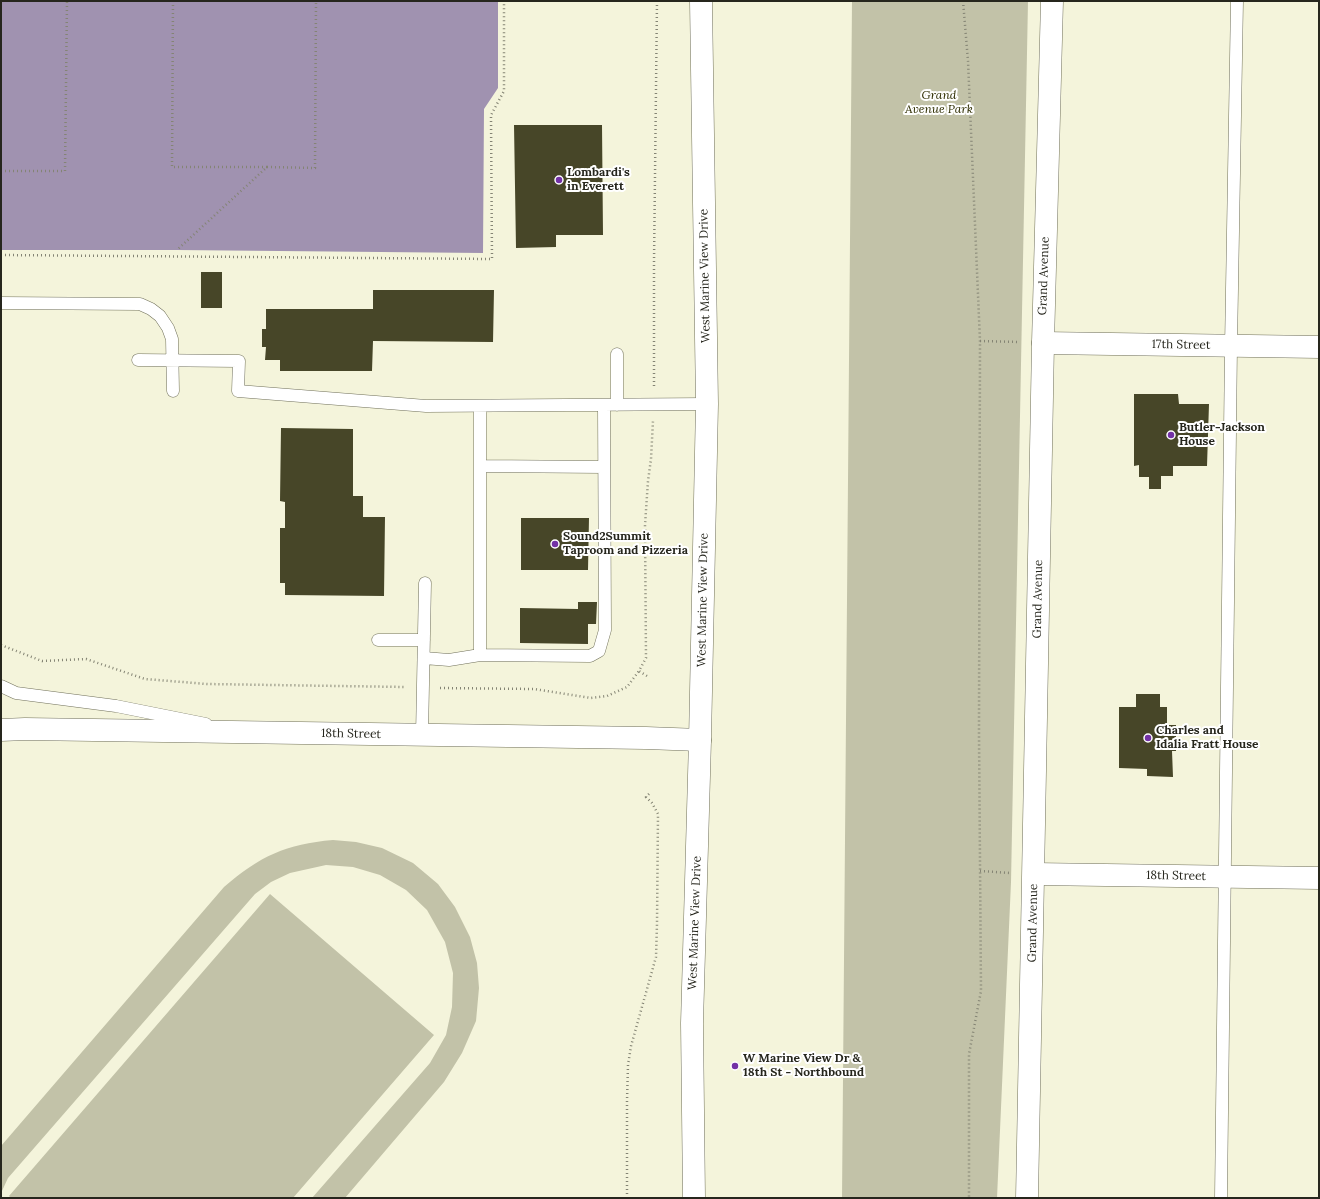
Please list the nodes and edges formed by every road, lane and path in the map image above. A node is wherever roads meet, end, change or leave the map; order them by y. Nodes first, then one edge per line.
1 (67, 1) edge
2 (173, 1) edge
3 (316, 1) edge
4 (504, 1) edge
5 (656, 1) edge
6 (701, 1) edge
7 (963, 1) edge
8 (1052, 1) edge
9 (1237, 1) edge
10 (267, 167) junction
11 (1, 171) edge
12 (177, 250) dead end
13 (1, 255) edge
14 (1, 303) edge
15 (980, 341) junction
16 (1042, 343) junction
17 (1231, 346) junction
18 (1319, 347) edge
19 (617, 354) dead end
20 (138, 360) dead end
21 (172, 361) junction
22 (173, 391) dead end
23 (707, 404) junction
24 (617, 405) junction
25 (654, 405) junction
26 (480, 406) junction
27 (604, 406) junction
28 (480, 466) junction
29 (604, 467) junction
30 (425, 583) dead end
31 (378, 640) dead end
32 (424, 640) junction
33 (1, 645) edge
34 (480, 656) junction
35 (424, 658) junction
36 (639, 671) junction
37 (646, 676) dead end
38 (1, 686) edge
39 (423, 687) junction
40 (1, 730) edge
41 (252, 733) junction
42 (422, 735) junction
43 (700, 740) junction
44 (651, 792) dead end
45 (980, 871) junction
46 (1034, 874) junction
47 (1226, 877) junction
48 (1319, 878) edge
49 (627, 1198) edge
50 (694, 1198) edge
51 (969, 1198) edge
52 (1028, 1198) edge
53 (1221, 1198) edge

1 - 11 path
2 - 10 path
3 - 10 path
4 - 13 path
5 - 25 path
6 - 23 street, West Marine View Drive
7 - 15 path
8 - 16 street, Grand Avenue
9 - 17 lane
10 - 12 path
14 - 21 lane
15 - 16 path
15 - 45 path
16 - 17 street, 17th Street
16 - 46 street, Grand Avenue
17 - 18 street, 17th Street
17 - 47 lane
19 - 24 lane
20 - 21 lane
21 - 22 lane
21 - 26 lane
23 - 25 lane
23 - 43 street, West Marine View Drive
24 - 25 lane
24 - 27 lane
25 - 36 path
26 - 27 lane
26 - 28 lane
27 - 29 lane
28 - 29 lane
28 - 34 lane
29 - 34 lane
30 - 32 lane
31 - 32 lane
32 - 35 lane
33 - 39 path
34 - 35 lane
35 - 39 lane
36 - 37 path
36 - 39 path
38 - 41 lane
39 - 42 lane
40 - 41 street, 18th Street
41 - 42 street, 18th Street
42 - 43 street, 18th Street
43 - 50 street, West Marine View Drive
44 - 49 path
45 - 46 path
45 - 51 path
46 - 47 street, 18th Street
46 - 52 street, Grand Avenue
47 - 48 street, 18th Street
47 - 53 lane

